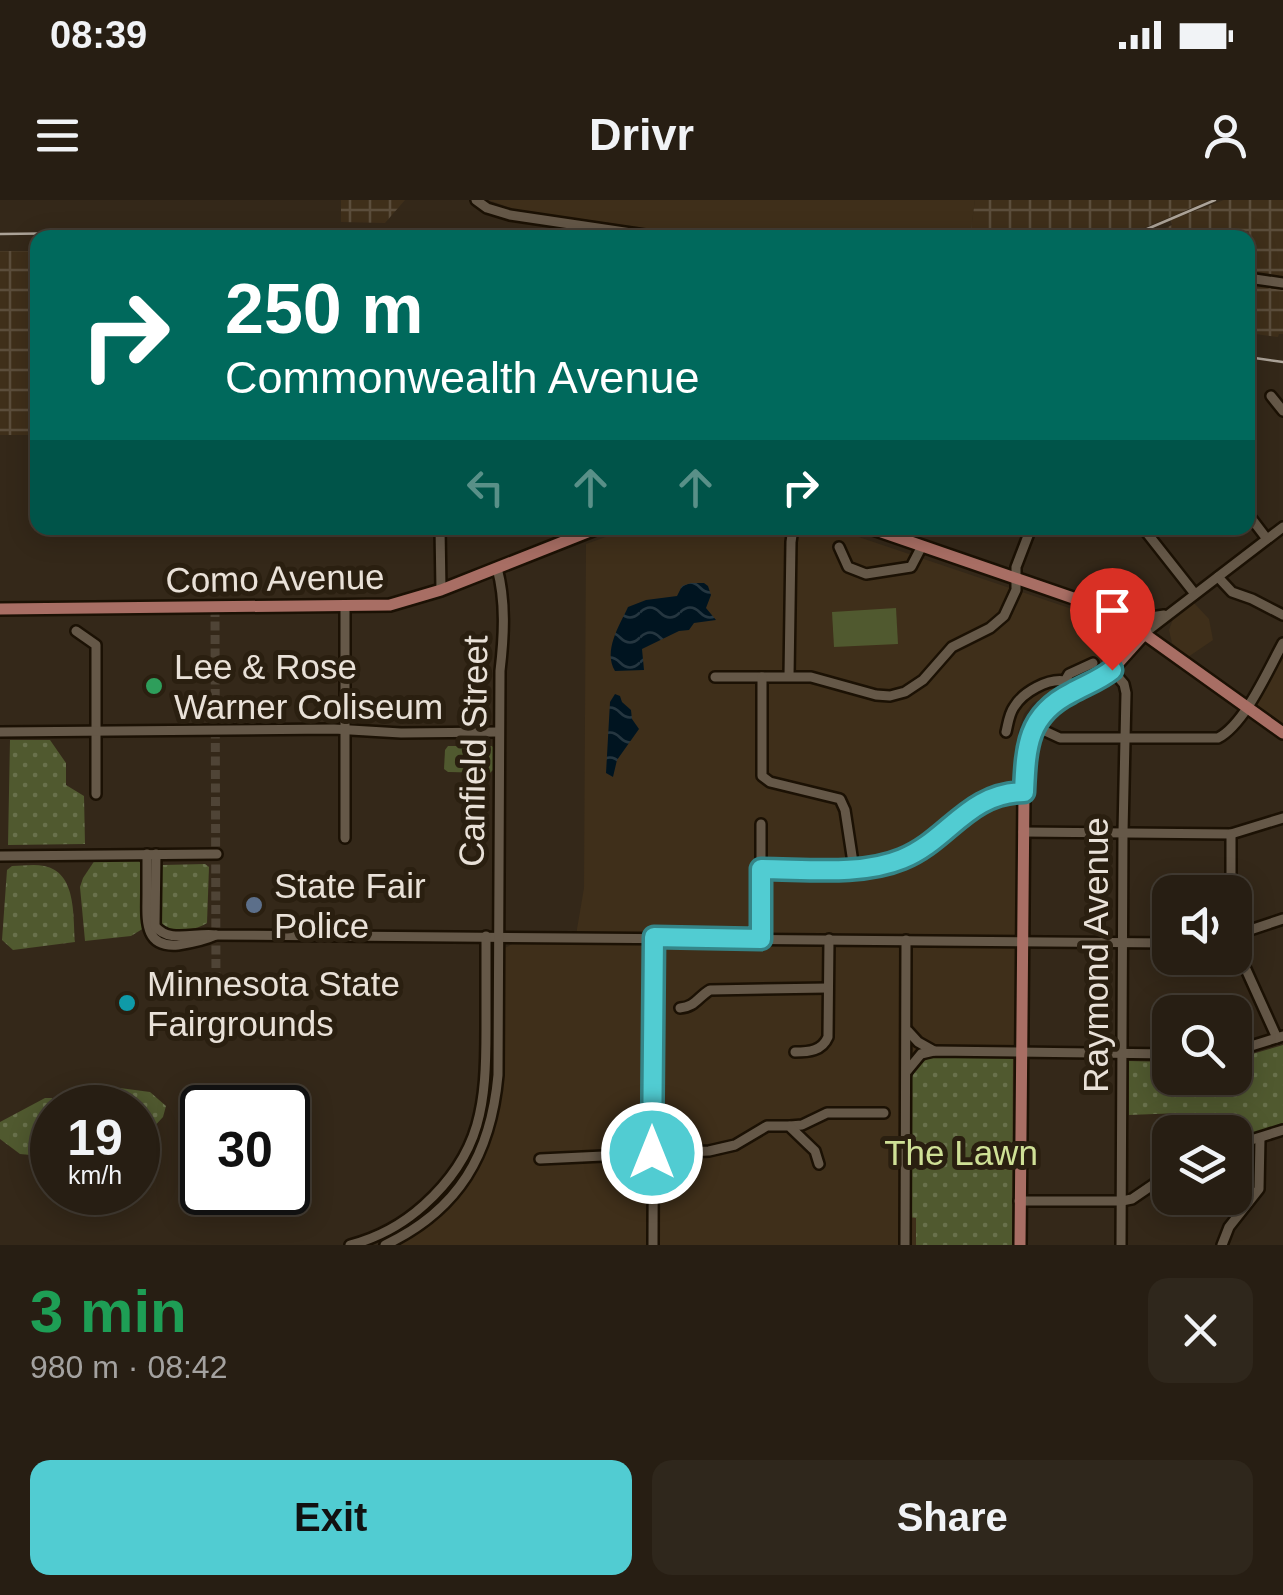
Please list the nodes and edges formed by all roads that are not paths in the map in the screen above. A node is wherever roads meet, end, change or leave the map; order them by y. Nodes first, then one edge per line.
1 (476, 200) edge
2 (609, 230) edge
3 (1255, 279) edge
4 (1283, 284) edge
5 (1271, 396) dead end
6 (1283, 411) edge
7 (1255, 524) edge
8 (1283, 527) edge
9 (440, 535) edge
10 (563, 535) edge
11 (793, 535) edge
12 (906, 535) edge
13 (1028, 535) edge
14 (1149, 535) edge
15 (1267, 540) junction
16 (922, 546) junction
17 (839, 547) dead end
18 (497, 568) junction
19 (1218, 577) junction
20 (1016, 578) junction
21 (441, 590) junction
22 (1195, 594) junction
23 (345, 607) junction
24 (0, 610) edge
25 (1110, 612) junction
26 (1171, 613) junction
27 (1283, 614) edge
28 (76, 632) dead end
29 (1146, 632) junction
30 (1283, 643) edge
31 (1093, 663) dead end
32 (1112, 670) junction
33 (716, 676) dead end
34 (762, 676) junction
35 (789, 676) junction
36 (1069, 686) junction
37 (1247, 707) junction
38 (1034, 726) junction
39 (346, 730) junction
40 (0, 732) edge
41 (96, 732) junction
42 (500, 732) junction
43 (1006, 732) dead end
44 (1283, 734) edge
45 (1124, 737) junction
46 (1024, 792) junction
47 (96, 794) dead end
48 (1283, 818) edge
49 (761, 824) dead end
50 (1023, 832) junction
51 (1123, 832) junction
52 (1231, 834) junction
53 (345, 838) dead end
54 (151, 854) junction
55 (217, 854) dead end
56 (0, 856) edge
57 (761, 869) junction
58 (854, 869) junction
59 (1231, 875) edge
60 (1283, 919) edge
61 (1252, 930) edge
62 (486, 936) junction
63 (498, 936) junction
64 (654, 937) junction
65 (761, 939) junction
66 (829, 939) junction
67 (906, 940) junction
68 (1022, 940) junction
69 (1122, 942) junction
70 (1152, 942) edge
71 (1250, 975) edge
72 (828, 988) junction
73 (653, 1008) junction
74 (667, 1008) dead end
75 (680, 1008) dead end
76 (906, 1028) junction
77 (1280, 1036) edge
78 (1252, 1045) edge
79 (934, 1050) junction
80 (795, 1052) dead end
81 (1022, 1052) junction
82 (1121, 1052) junction
83 (1152, 1053) edge
84 (906, 1074) junction
85 (884, 1113) dead end
86 (789, 1126) junction
87 (1283, 1130) edge
88 (474, 1136) junction
89 (1260, 1138) junction
90 (486, 1140) junction
91 (1252, 1140) edge
92 (652, 1153) junction
93 (540, 1159) dead end
94 (819, 1164) dead end
95 (1152, 1185) edge
96 (1019, 1201) junction
97 (1122, 1202) junction
98 (350, 1245) edge
99 (385, 1245) edge
100 (652, 1245) edge
101 (905, 1245) edge
102 (1020, 1245) edge
103 (1121, 1245) edge
104 (1222, 1245) edge

1 - 2 street
3 - 4 street
5 - 6 street
7 - 15 street
8 - 15 street
9 - 21 street
10 - 18 main road, Como Avenue
11 - 35 street
12 - 16 main road
13 - 20 street
14 - 22 street
15 - 19 street
16 - 17 street
16 - 20 main road
18 - 21 main road, Como Avenue
18 - 42 street, Canfield Street
19 - 22 street
19 - 27 street
20 - 25 main road
20 - 35 street
21 - 23 main road, Como Avenue
22 - 26 street
23 - 24 main road, Como Avenue
23 - 39 street
25 - 26 street
25 - 29 main road
26 - 29 street
28 - 41 street
29 - 32 main road
29 - 37 main road
30 - 37 street
31 - 36 street
32 - 36 main road
32 - 45 street, Raymond Avenue
33 - 34 street
34 - 35 street
34 - 58 street
36 - 38 main road
36 - 43 street
37 - 44 main road
37 - 45 street
38 - 45 street
38 - 46 main road
39 - 41 street
39 - 42 street
39 - 53 street
40 - 41 street
41 - 47 street
42 - 63 street, Canfield Street
45 - 51 street, Raymond Avenue
46 - 50 main road
46 - 58 street
48 - 52 street
49 - 57 street
50 - 51 street
50 - 68 main road
51 - 52 street
51 - 69 street, Raymond Avenue
52 - 59 street
54 - 55 street
54 - 56 street
54 - 62 street
57 - 58 street
57 - 65 street
60 - 61 street
62 - 63 street
62 - 88 street
63 - 64 street
63 - 90 street, Canfield Street
64 - 65 street
64 - 73 street
65 - 66 street
66 - 67 street
66 - 72 street
67 - 68 street
67 - 76 street
68 - 69 street
68 - 81 main road
69 - 70 street
69 - 82 street, Raymond Avenue
71 - 77 street
72 - 75 street
72 - 80 street
73 - 74 street
73 - 92 street
76 - 79 street
76 - 84 street
77 - 78 street
79 - 81 street
79 - 84 street
81 - 82 street
81 - 96 main road
82 - 83 street
82 - 97 street, Raymond Avenue
84 - 101 street
85 - 86 street
86 - 92 street
86 - 94 street
87 - 89 street
88 - 90 street
88 - 98 street
89 - 91 street
89 - 104 street
90 - 99 street, Canfield Street
92 - 93 street
92 - 100 street
95 - 97 street
96 - 97 street
96 - 102 main road
97 - 103 street, Raymond Avenue

